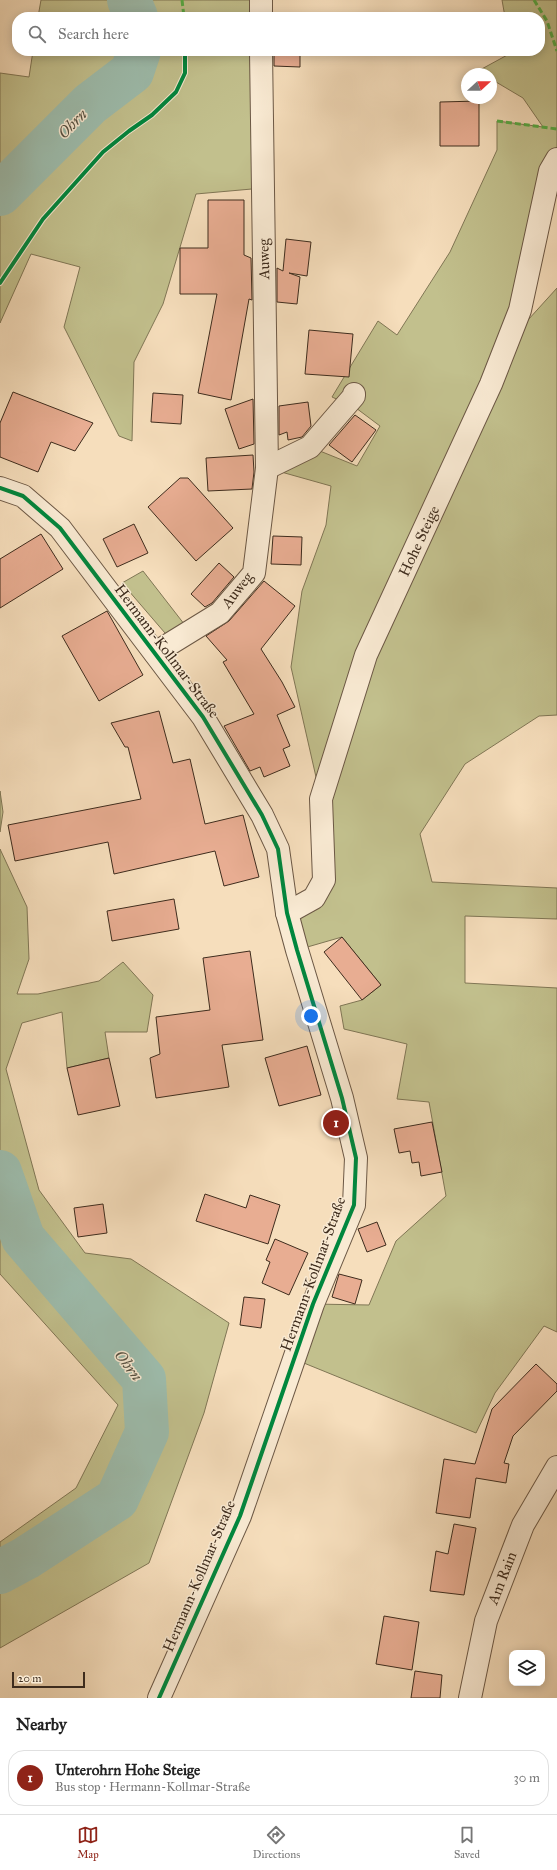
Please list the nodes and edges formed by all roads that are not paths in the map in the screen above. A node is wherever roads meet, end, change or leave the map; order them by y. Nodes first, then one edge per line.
1 (261, 0) edge
2 (261, 12) edge
3 (262, 56) edge
4 (557, 159) edge
5 (354, 394) dead end
6 (267, 468) junction
7 (0, 488) edge
8 (155, 653) junction
9 (287, 913) junction
10 (557, 1466) edge
11 (160, 1698) edge
12 (470, 1698) edge

1 - 2 street
3 - 6 street, Auweg
4 - 9 street, Hohe Steige
5 - 6 street
6 - 8 street, Auweg
7 - 8 street, Hermann-Kollmar-Straße
8 - 9 street, Hermann-Kollmar-Straße
9 - 11 street, Hermann-Kollmar-Straße
10 - 12 street, Am Rain

